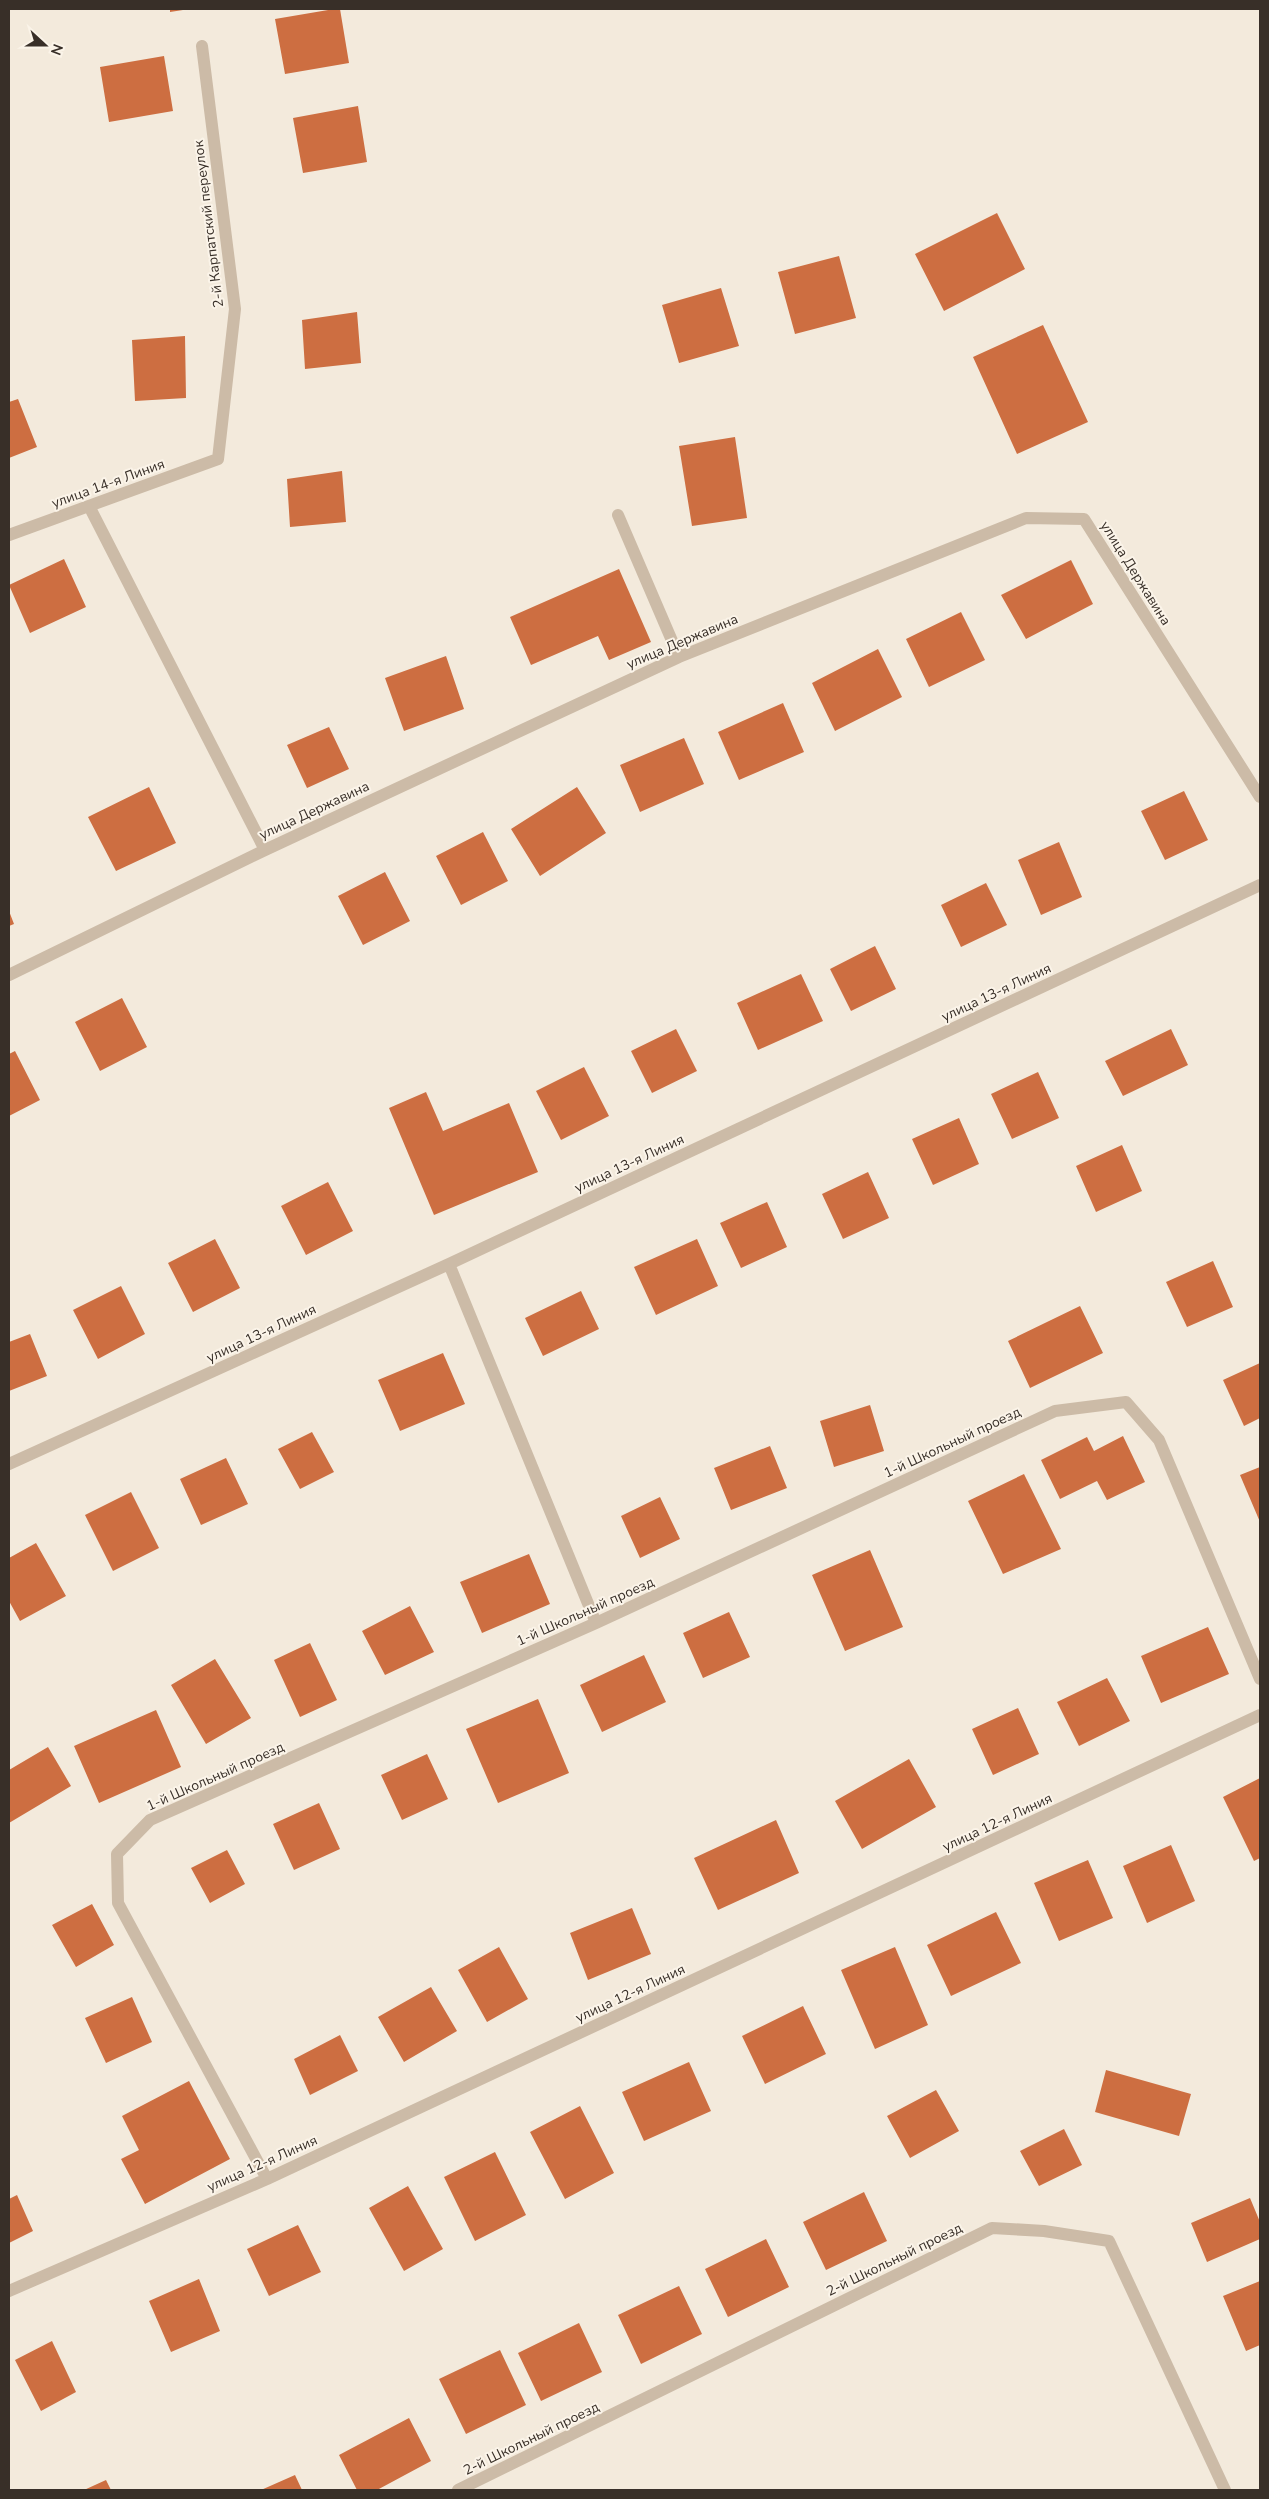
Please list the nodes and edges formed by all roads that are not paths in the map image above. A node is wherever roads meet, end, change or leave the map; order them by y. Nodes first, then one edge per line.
1 (202, 46) dead end
2 (218, 459) joint
3 (89, 506) junction
4 (618, 515) dead end
5 (9, 535) edge
6 (679, 657) junction
7 (1260, 797) edge
8 (264, 850) junction
9 (1260, 885) edge
10 (9, 975) edge
11 (449, 1264) junction
12 (9, 1464) edge
13 (596, 1623) junction
14 (1260, 1679) edge
15 (1260, 1715) edge
16 (267, 2179) junction
17 (9, 2291) edge
18 (458, 2490) edge
19 (1225, 2490) edge

1 - 2 lane, 2-й Карпатский переулок
2 - 3 lane, улица 14-я Линия
3 - 5 lane, улица 14-я Линия
3 - 8 lane
4 - 6 lane
6 - 7 lane, улица Державина
6 - 8 lane, улица Державина
8 - 10 lane, улица Державина
9 - 11 lane, улица 13-я Линия
11 - 12 lane, улица 13-я Линия
11 - 13 lane
13 - 14 lane, 1-й Школьный проезд
13 - 16 lane, 1-й Школьный проезд
15 - 16 lane, улица 12-я Линия
16 - 17 lane, улица 12-я Линия
18 - 19 lane, 2-й Школьный проезд

